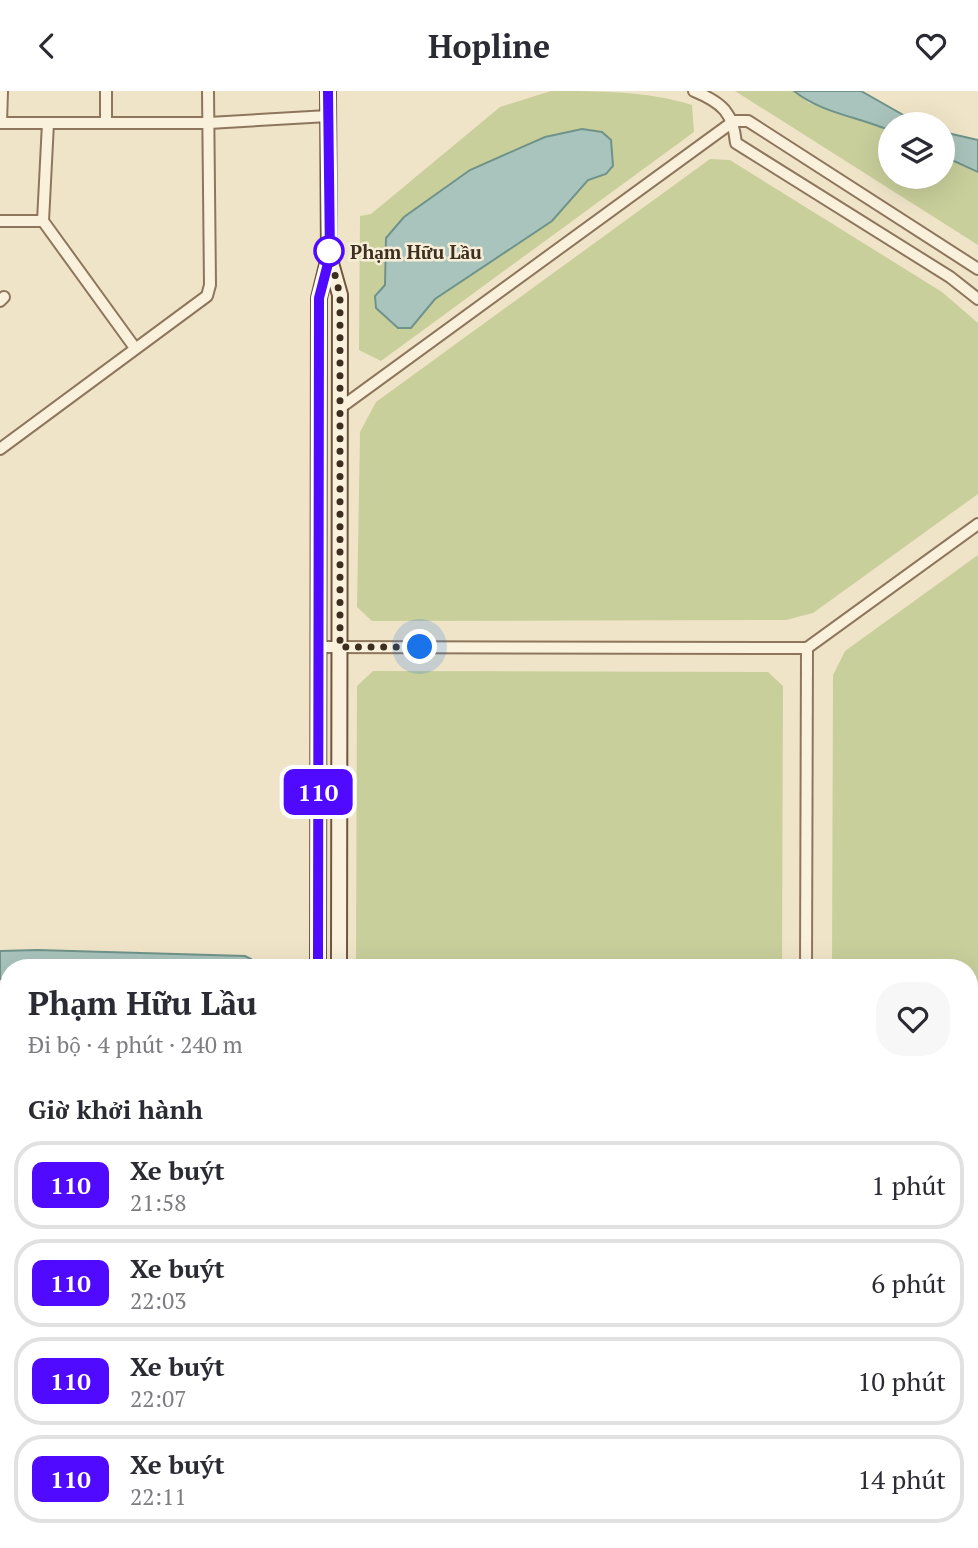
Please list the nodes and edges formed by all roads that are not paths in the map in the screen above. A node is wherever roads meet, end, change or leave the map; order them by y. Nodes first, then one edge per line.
1 (2, 91) edge
2 (106, 91) edge
3 (208, 91) edge
4 (328, 91) edge
5 (694, 91) edge
6 (328, 116) junction
7 (734, 121) junction
8 (1, 123) edge
9 (48, 123) junction
10 (106, 123) junction
11 (209, 124) junction
12 (0, 221) edge
13 (43, 221) junction
14 (330, 256) junction
15 (978, 269) edge
16 (978, 299) edge
17 (135, 348) junction
18 (340, 408) junction
19 (0, 449) edge
20 (978, 524) edge
21 (318, 647) junction
22 (340, 647) junction
23 (807, 648) junction
24 (318, 959) edge
25 (339, 959) edge
26 (806, 959) edge

1 - 8 street
2 - 10 street
3 - 11 street
4 - 6 main road
5 - 7 street
6 - 11 street
6 - 14 main road
7 - 15 street
7 - 16 street
7 - 18 street
8 - 9 street
9 - 10 street
9 - 13 street
10 - 11 street
11 - 17 street
12 - 13 street
13 - 17 street
14 - 18 main road
14 - 21 main road
17 - 19 street
18 - 22 main road
20 - 23 street
21 - 22 street
21 - 24 main road
22 - 23 street
22 - 25 main road
23 - 26 street

